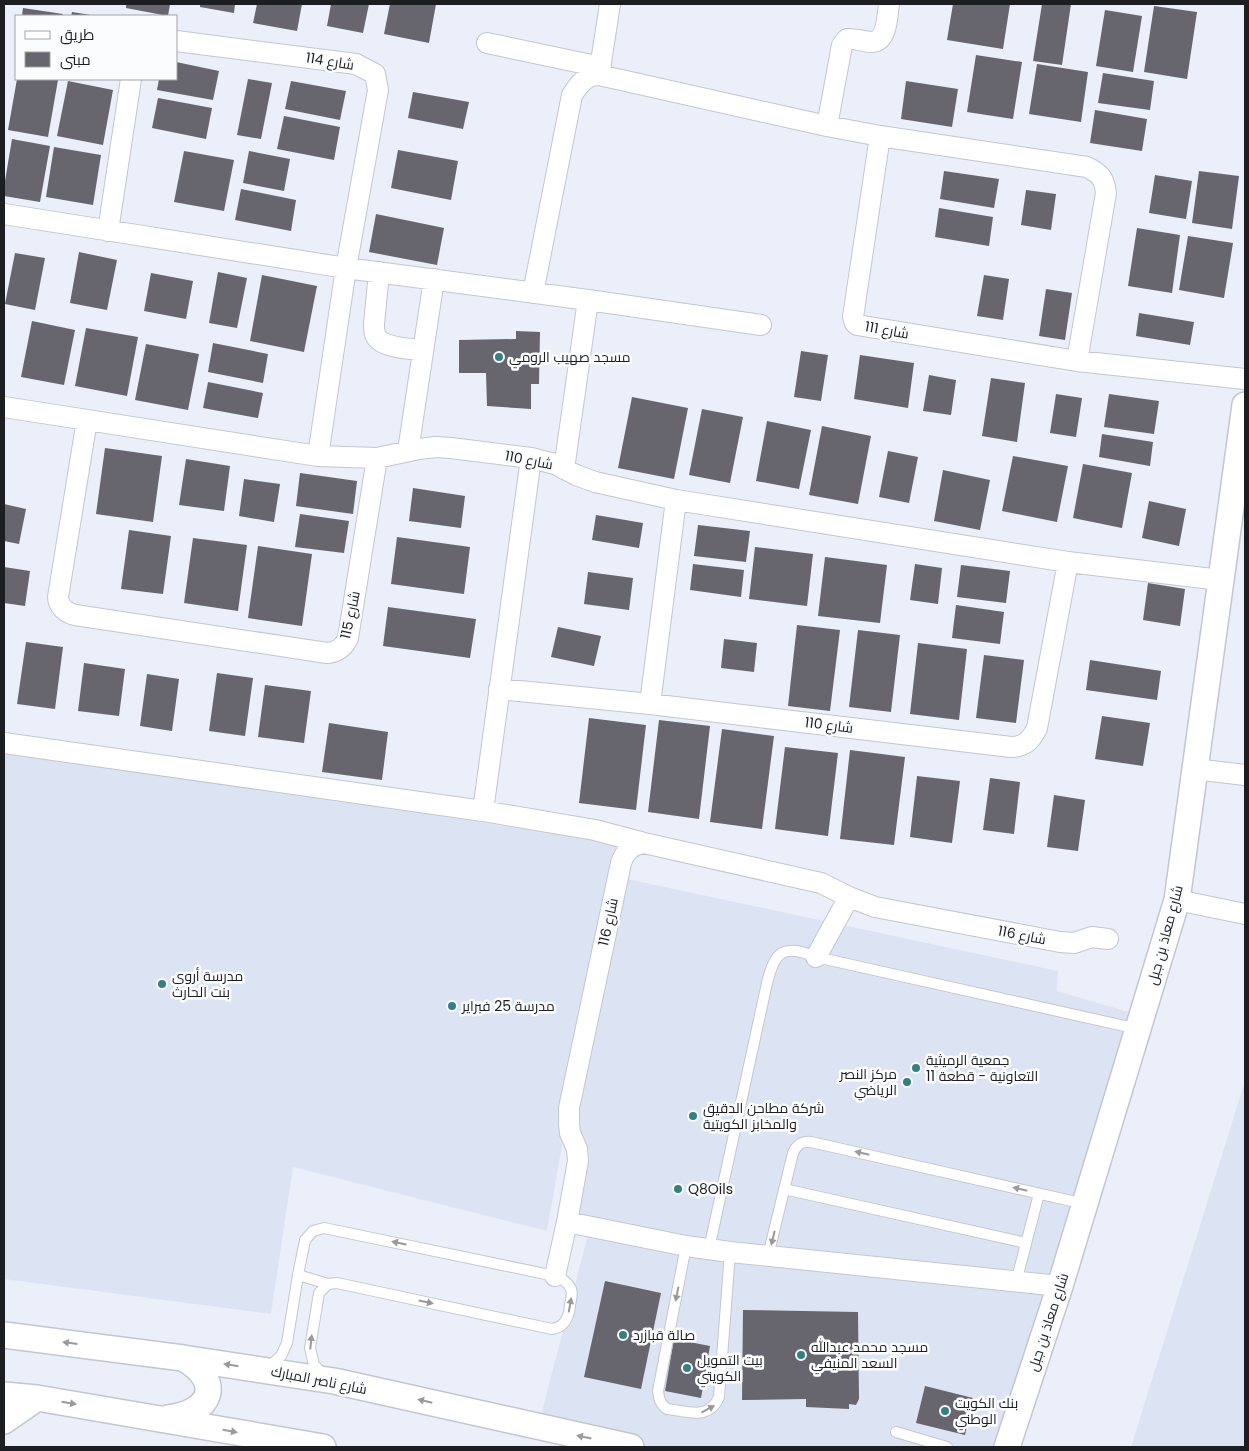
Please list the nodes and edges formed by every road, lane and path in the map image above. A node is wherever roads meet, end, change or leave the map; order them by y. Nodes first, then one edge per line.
1 (610, 4) edge
2 (888, 4) edge
3 (178, 41) edge
4 (487, 43) dead end
5 (600, 71) junction
6 (130, 80) edge
7 (827, 126) junction
8 (880, 136) junction
9 (4, 214) edge
10 (108, 230) junction
11 (346, 268) junction
12 (379, 272) junction
13 (434, 279) junction
14 (533, 293) junction
15 (588, 300) junction
16 (761, 325) dead end
17 (423, 350) junction
18 (1078, 361) junction
19 (1245, 379) edge
20 (1245, 405) edge
21 (4, 407) edge
22 (86, 420) junction
23 (408, 451) junction
24 (318, 456) junction
25 (377, 458) junction
26 (531, 458) junction
27 (564, 469) junction
28 (676, 500) junction
29 (1068, 562) junction
30 (1222, 580) junction
31 (499, 689) junction
32 (650, 704) junction
33 (4, 744) edge
34 (1195, 769) junction
35 (1245, 775) edge
36 (483, 810) junction
37 (644, 842) junction
38 (849, 897) junction
39 (1177, 900) junction
40 (1245, 914) edge
41 (1108, 939) dead end
42 (816, 957) junction
43 (1138, 1029) junction
44 (784, 1189) junction
45 (1039, 1194) junction
46 (1084, 1204) junction
47 (567, 1222) junction
48 (1026, 1243) junction
49 (686, 1246) junction
50 (708, 1249) junction
51 (730, 1252) junction
52 (768, 1256) junction
53 (298, 1275) junction
54 (555, 1276) junction
55 (1016, 1282) junction
56 (328, 1284) junction
57 (1060, 1286) junction
58 (4, 1335) edge
59 (183, 1358) junction
60 (265, 1370) junction
61 (334, 1381) junction
62 (4, 1395) edge
63 (37, 1398) junction
64 (160, 1418) junction
65 (4, 1421) edge
66 (896, 1432) dead end
67 (324, 1447) edge
68 (631, 1447) edge
69 (946, 1447) edge
70 (1007, 1447) edge

1 - 5 street
2 - 7 street
3 - 11 street, شارع 114
4 - 5 street
5 - 7 street
5 - 14 street
6 - 10 street
7 - 8 street
8 - 18 street
8 - 18 street, شارع 111
9 - 10 street
10 - 11 street
11 - 12 street
11 - 24 street, شارع 114
12 - 13 street
12 - 17 street
13 - 14 street
13 - 17 street
14 - 15 street
15 - 16 street
15 - 27 street
17 - 23 street
18 - 19 street, شارع 111
20 - 30 street, شارع معاذ بن جبل
21 - 22 street
22 - 24 street
22 - 25 street, شارع 115
23 - 25 street, شارع 110
23 - 26 street, شارع 110
24 - 25 street
26 - 27 street, شارع 110
26 - 31 street
27 - 28 street, شارع 110
28 - 29 street, شارع 110
28 - 32 street
29 - 30 street, شارع 110
29 - 32 street, شارع 110
30 - 34 street, شارع معاذ بن جبل
31 - 32 street
31 - 36 street
33 - 36 street
34 - 35 street
34 - 39 street, شارع معاذ بن جبل
36 - 37 street
37 - 38 street, شارع 116
37 - 47 street, شارع 116
38 - 41 street, شارع 116
38 - 42 street
39 - 40 street
39 - 43 street, شارع معاذ بن جبل
42 - 43 lane
42 - 50 lane
43 - 46 street, شارع معاذ بن جبل
45 -> 44 lane
44 - 48 lane
44 -> 52 lane
45 - 46 lane
45 - 48 lane
46 - 57 street, شارع معاذ بن جبل
47 - 49 street
47 - 54 street, شارع 116
48 - 55 lane
49 - 50 street
49 -> 51 lane
50 - 51 street
51 - 52 street
52 - 55 street
54 -> 53 lane
53 - 56 lane
53 - 60 lane
56 -> 54 lane
55 - 57 street
61 -> 56 lane
57 - 70 street, شارع معاذ بن جبل
59 -> 58 street, شارع ناصر المبارك
60 -> 59 street, شارع ناصر المبارك
59 - 64 street
60 - 61 street, شارع ناصر المبارك
68 -> 61 street, شارع ناصر المبارك
62 - 63 street
63 -> 64 street
63 - 65 street
64 -> 67 street
66 - 69 lane

